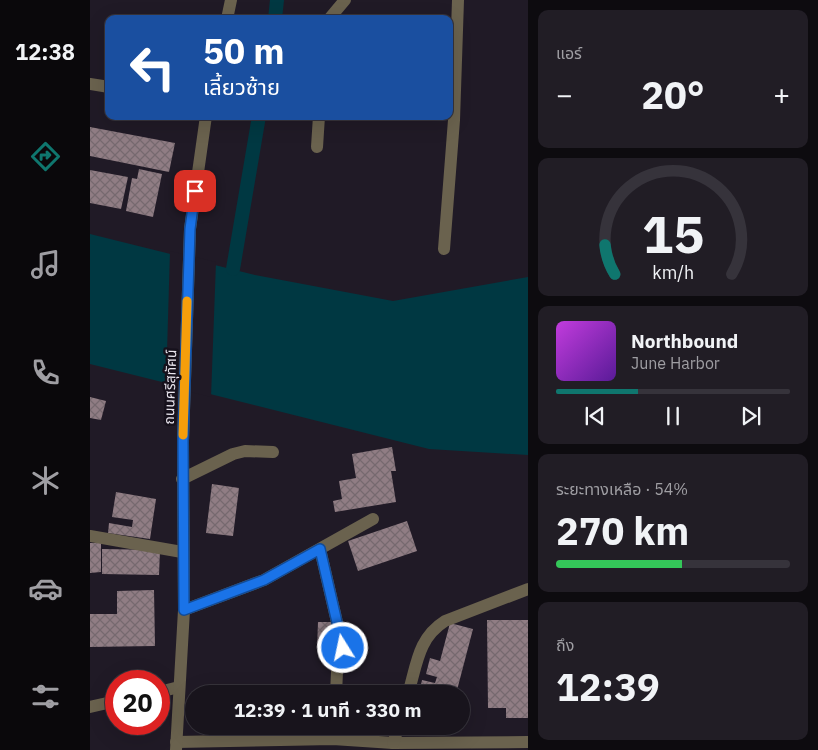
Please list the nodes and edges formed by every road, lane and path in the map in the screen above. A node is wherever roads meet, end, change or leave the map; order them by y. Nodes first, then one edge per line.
1 (231, 0) edge
2 (345, 0) edge
3 (458, 0) edge
4 (228, 15) edge
5 (333, 15) edge
6 (90, 84) edge
7 (105, 86) edge
8 (205, 120) edge
9 (319, 120) edge
10 (317, 146) dead end
11 (444, 249) dead end
12 (274, 452) dead end
13 (182, 479) junction
14 (373, 519) dead end
15 (90, 536) edge
16 (320, 549) junction
17 (182, 552) junction
18 (528, 589) edge
19 (184, 610) junction
20 (336, 685) edge
21 (411, 685) edge
22 (179, 688) junction
23 (170, 690) edge
24 (105, 704) edge
25 (90, 707) edge
26 (333, 735) edge
27 (396, 735) edge
28 (333, 739) junction
29 (528, 742) edge
30 (394, 743) junction
31 (176, 746) edge

1 - 4 street
2 - 5 street
3 - 11 street
6 - 7 street
8 - 13 street, ถนนศรีสุทัศน์
9 - 10 street
12 - 13 street
13 - 17 street, ถนนศรีสุทัศน์
14 - 16 street
15 - 17 street
16 - 19 street
16 - 20 street
17 - 19 street, ถนนศรีสุทัศน์
18 - 21 street
19 - 22 street, ถนนศรีสุทัศน์
22 - 23 street
22 - 31 street, ถนนศรีสุทัศน์
24 - 25 street
26 - 28 street
27 - 30 street
28 - 30 street
28 - 31 street
29 - 30 street

